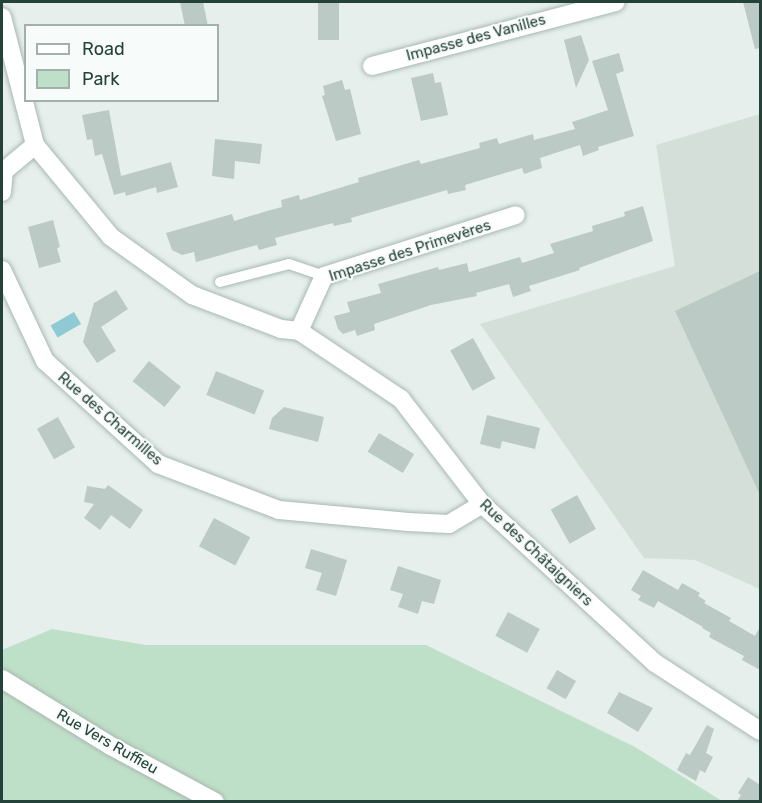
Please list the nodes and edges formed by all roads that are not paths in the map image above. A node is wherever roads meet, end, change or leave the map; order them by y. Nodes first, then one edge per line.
1 (616, 2) edge
2 (2, 16) edge
3 (372, 66) dead end
4 (35, 145) junction
5 (2, 192) edge
6 (516, 215) dead end
7 (2, 270) edge
8 (324, 276) junction
9 (220, 282) dead end
10 (299, 331) junction
11 (482, 504) junction
12 (2, 679) edge
13 (760, 731) edge
14 (215, 801) edge

1 - 3 street, Impasse des Vanilles
2 - 4 street, Rue des Châtaigniers
4 - 5 street
4 - 10 street, Rue des Châtaigniers
6 - 8 street, Impasse des Primevères
7 - 11 street, Rue des Charmilles
8 - 9 lane
8 - 10 street, Impasse des Primevères
10 - 11 street, Rue des Châtaigniers
11 - 13 street, Rue des Châtaigniers
12 - 14 street, Rue Vers Ruffieu

